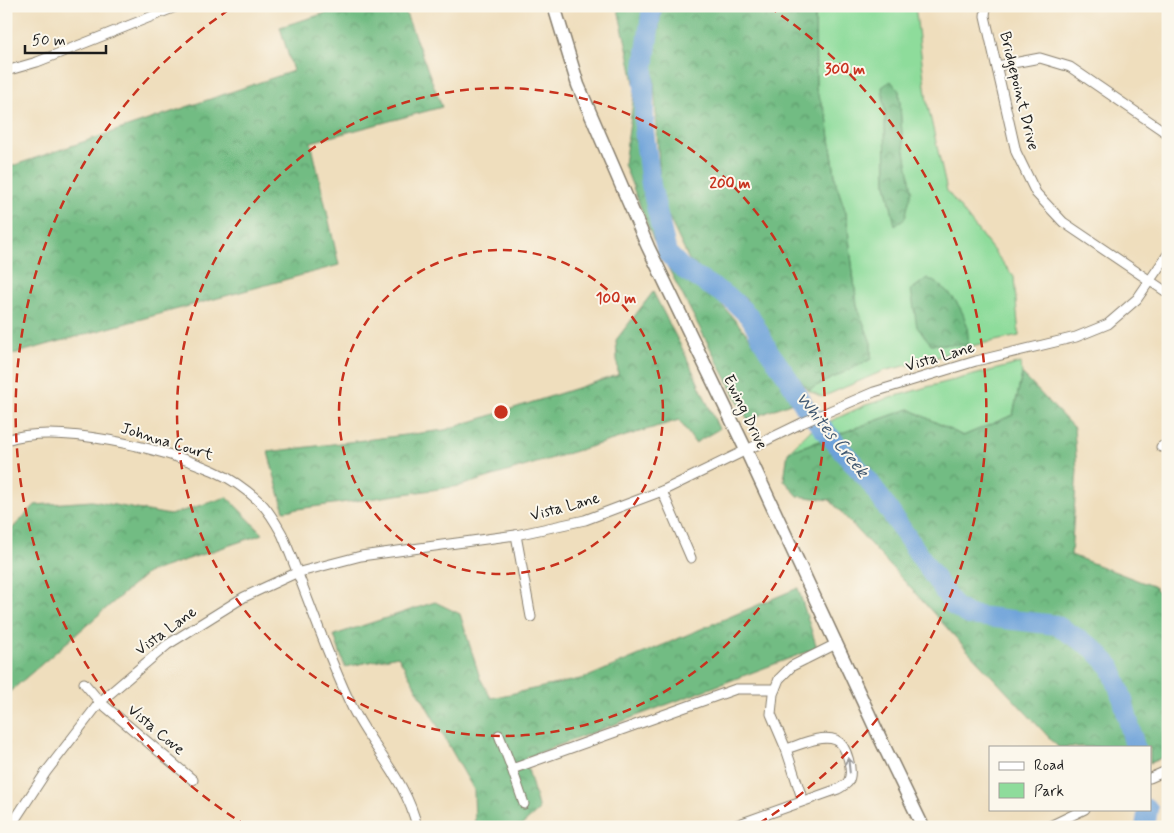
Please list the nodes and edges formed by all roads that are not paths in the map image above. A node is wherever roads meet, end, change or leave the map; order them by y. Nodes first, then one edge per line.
1 (178, 6) edge
2 (554, 6) edge
3 (986, 6) edge
4 (997, 66) junction
5 (6, 71) edge
6 (1168, 134) edge
7 (1168, 254) edge
8 (1149, 281) junction
9 (1168, 293) edge
10 (6, 440) edge
11 (746, 450) junction
12 (662, 491) junction
13 (516, 535) junction
14 (690, 558) dead end
15 (296, 572) junction
16 (531, 618) dead end
17 (836, 644) junction
18 (84, 684) dead end
19 (775, 689) junction
20 (100, 702) junction
21 (499, 735) dead end
22 (786, 749) junction
23 (512, 769) junction
24 (1168, 770) edge
25 (1152, 777) edge
26 (193, 780) dead end
27 (803, 801) junction
28 (524, 804) dead end
29 (1083, 810) edge
30 (10, 827) edge
31 (417, 827) edge
32 (731, 827) edge
33 (923, 827) edge
34 (1048, 827) edge

1 - 5 street
2 - 11 street, Ewing Drive
3 - 4 street, Bridgepoint Drive
4 - 6 street
4 - 8 street, Bridgepoint Drive
7 - 8 street, Vista Lane
8 - 9 street, Bridgepoint Drive
8 - 11 street, Vista Lane
10 - 15 street, Johnna Court
11 - 12 street, Vista Lane
11 - 17 street, Ewing Drive
12 - 13 street, Vista Lane
12 - 14 street
13 - 15 street, Vista Lane
13 - 16 street
15 - 20 street, Vista Lane
15 - 31 street, Johnna Court
17 - 19 street
17 - 33 street, Ewing Drive
18 - 20 street, Vista Cove
19 - 22 street
19 - 23 street
20 - 26 street, Vista Cove
20 - 30 street, Vista Lane
21 - 23 street
22 - 27 street
27 -> 22 street
23 - 28 street
24 - 25 street
27 - 32 street
29 - 34 street

